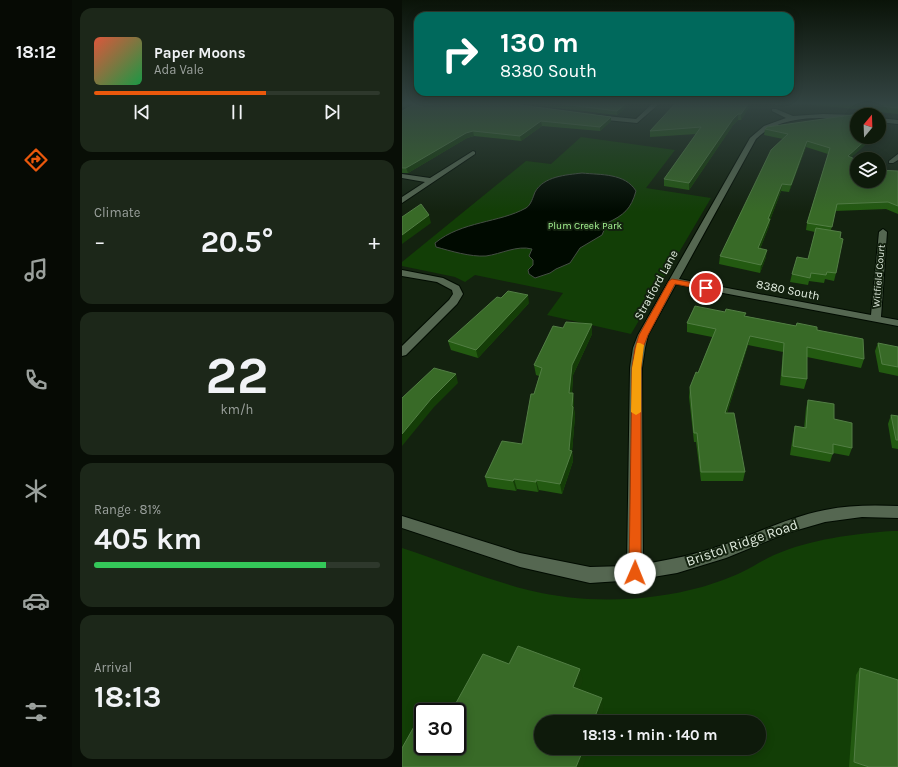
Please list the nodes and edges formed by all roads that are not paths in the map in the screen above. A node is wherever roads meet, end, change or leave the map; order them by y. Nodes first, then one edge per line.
1 (752, 140) edge
2 (473, 153) dead end
3 (898, 156) edge
4 (891, 162) dead end
5 (402, 176) edge
6 (432, 181) junction
7 (402, 201) edge
8 (883, 232) dead end
9 (402, 273) edge
10 (672, 281) junction
11 (876, 319) junction
12 (898, 323) edge
13 (402, 352) edge
14 (898, 512) edge
15 (402, 522) edge
16 (635, 573) junction

1 - 10 street, Stratford Lane
2 - 6 street
3 - 4 street
5 - 6 street
6 - 7 street
8 - 11 street, Witfield Court
9 - 13 street
10 - 11 street, 8380 South
10 - 16 street, Stratford Lane
11 - 12 street, 8380 South
14 - 16 street, Bristol Ridge Road
15 - 16 street, Bristol Ridge Road

